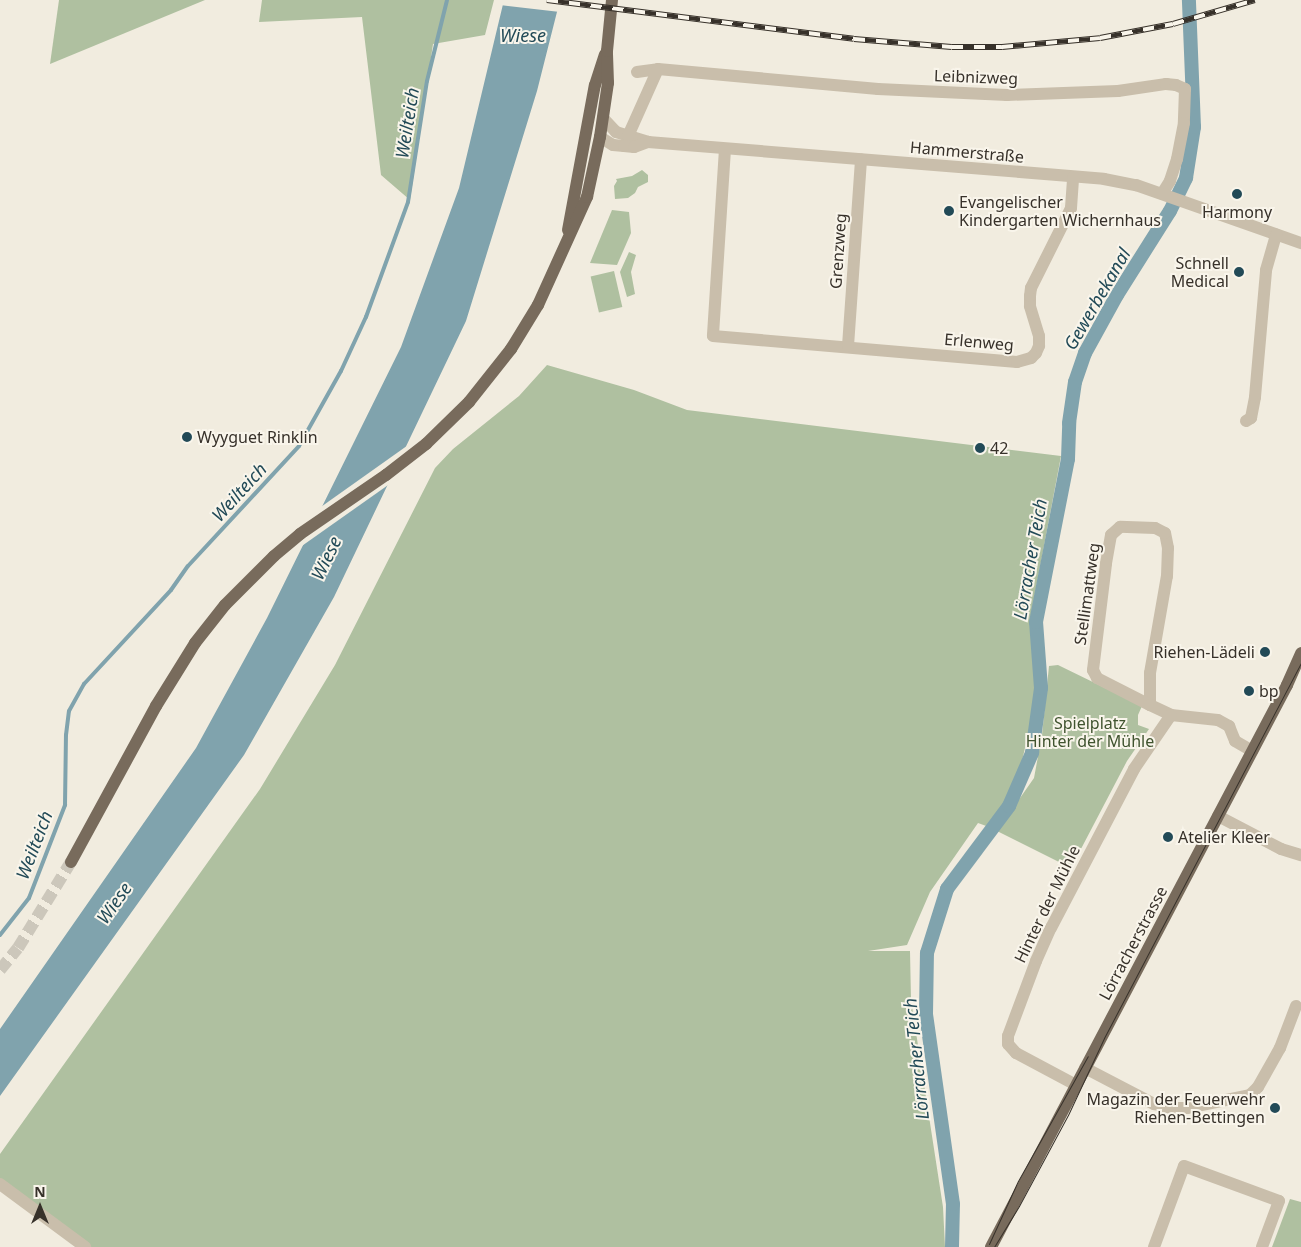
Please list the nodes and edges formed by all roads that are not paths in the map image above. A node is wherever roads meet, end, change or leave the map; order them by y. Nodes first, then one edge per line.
1 (612, 0) edge
2 (606, 51) junction
3 (658, 69) junction
4 (637, 72) dead end
5 (589, 117) junction
6 (603, 118) junction
7 (628, 136) junction
8 (600, 137) junction
9 (648, 142) junction
10 (725, 149) junction
11 (861, 159) junction
12 (1073, 177) junction
13 (1165, 195) junction
14 (1276, 234) junction
15 (1301, 242) edge
16 (566, 243) junction
17 (848, 346) junction
18 (1246, 421) dead end
19 (1301, 652) edge
20 (1150, 704) junction
21 (1171, 715) junction
22 (1252, 751) junction
23 (1218, 816) junction
24 (1301, 855) edge
25 (71, 862) tunnel mouth
26 (1296, 1006) dead end
27 (1085, 1068) junction
28 (1076, 1085) junction
29 (0, 1184) edge
30 (85, 1247) edge
31 (991, 1247) edge
32 (1154, 1247) edge
33 (1262, 1247) edge

1 - 2 main road
2 - 5 main road
2 - 6 main road
3 - 4 street, Leibnizweg
3 - 7 street
3 - 13 street, Leibnizweg
5 - 8 main road
5 - 16 main road
6 - 7 street, Hammerstraße
6 - 8 main road
7 - 9 street, Hammerstraße
8 - 9 street, Hammerstraße
8 - 16 main road
9 - 10 street, Hammerstraße
10 - 11 street, Hammerstraße
10 - 17 street
11 - 12 street, Hammerstraße
11 - 17 street, Grenzweg
12 - 13 street, Hammerstraße
12 - 17 street, Erlenweg
13 - 14 street, Hammerstraße
14 - 15 street, Hammerstraße
14 - 18 street
16 - 25 main road
19 - 22 main road, Lörracherstrasse
20 - 20 street, Stellimattweg
20 - 21 street, Stellimattweg
21 - 22 street, Stellimattweg
21 - 28 street, Hinter der Mühle
22 - 23 main road, Lörracherstrasse
23 - 24 street
23 - 27 main road, Lörracherstrasse
26 - 27 street
27 - 28 main road, Lörracherstrasse
28 - 31 main road, Lörracherstrasse
29 - 30 street
32 - 33 street

